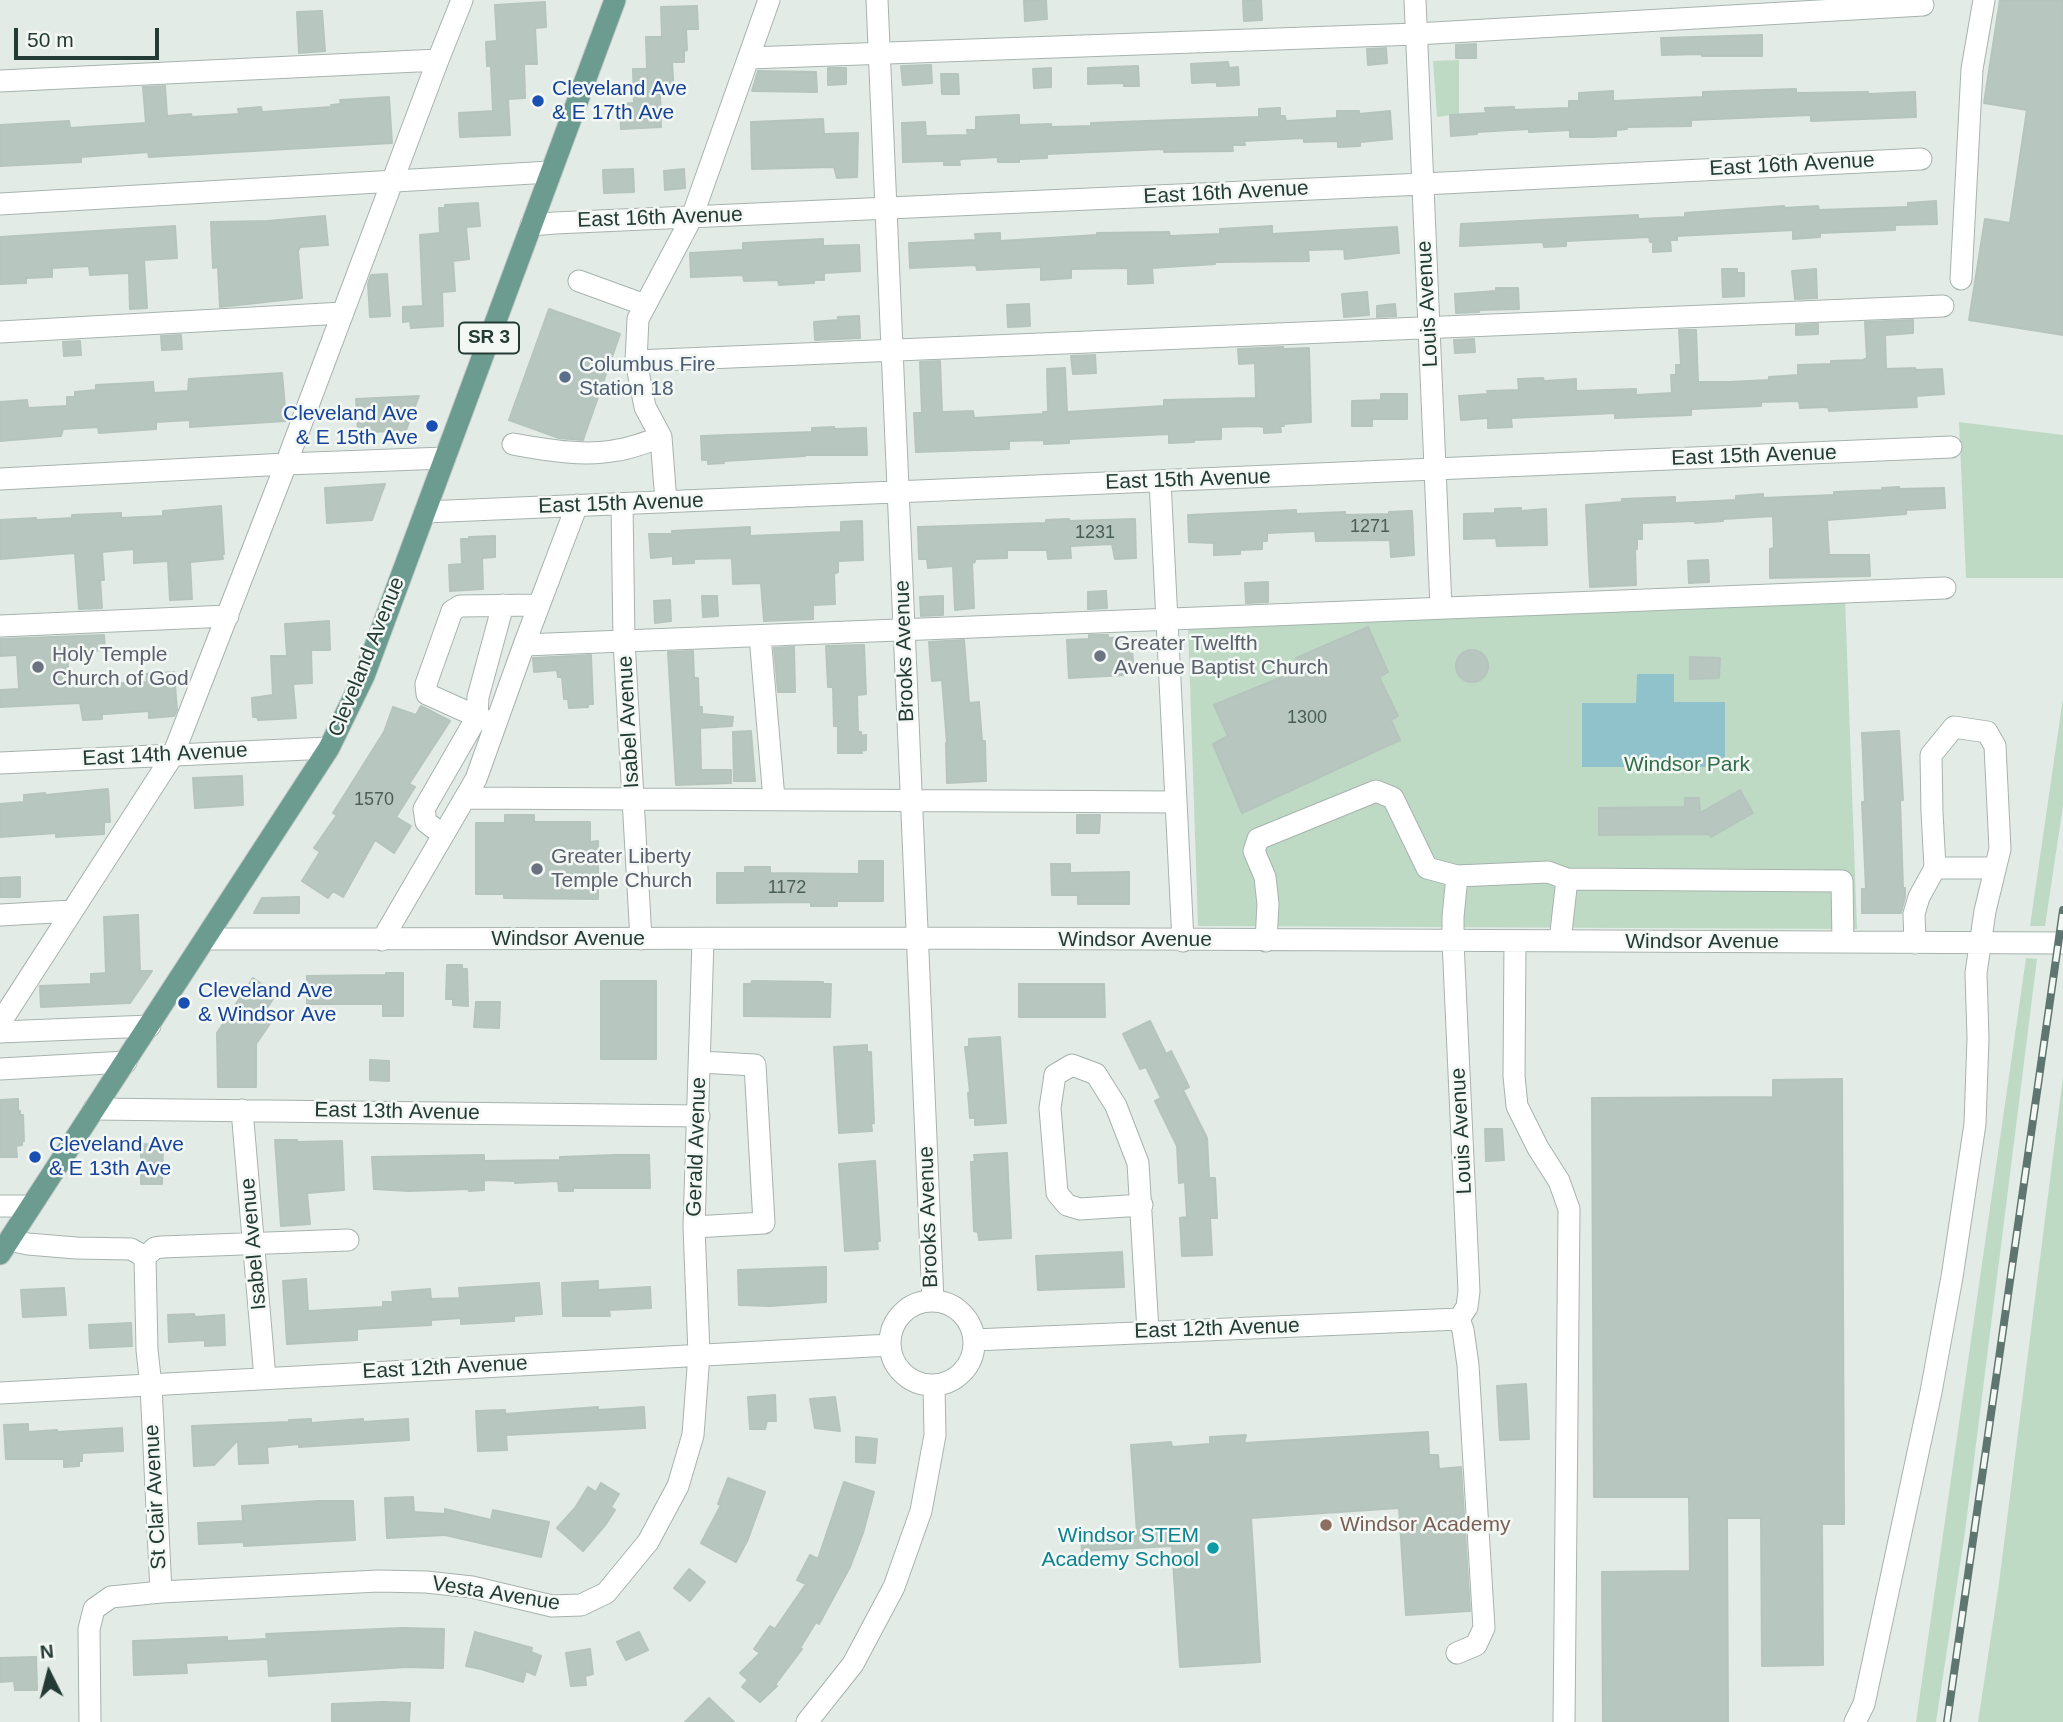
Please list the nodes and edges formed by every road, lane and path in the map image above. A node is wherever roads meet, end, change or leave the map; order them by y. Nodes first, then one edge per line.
1 (462, 0) edge
2 (614, 0) edge
3 (769, 0) edge
4 (877, 0) edge
5 (1415, 0) edge
6 (1984, 0) edge
7 (1923, 5) dead end
8 (1416, 34) junction
9 (879, 53) junction
10 (750, 58) junction
11 (438, 60) junction
12 (0, 81) edge
13 (1921, 159) dead end
14 (550, 173) junction
15 (392, 182) junction
16 (1423, 184) junction
17 (0, 204) edge
18 (886, 208) junction
19 (692, 217) junction
20 (531, 225) junction
21 (1961, 279) dead end
22 (579, 281) dead end
23 (645, 305) junction
24 (1943, 306) dead end
25 (343, 313) junction
26 (1429, 328) junction
27 (0, 332) edge
28 (892, 350) junction
29 (636, 361) junction
30 (660, 437) junction
31 (513, 444) dead end
32 (1951, 447) dead end
33 (445, 458) junction
34 (286, 464) junction
35 (1435, 469) junction
36 (0, 479) edge
37 (1160, 481) junction
38 (898, 492) junction
39 (666, 502) junction
40 (622, 504) junction
41 (577, 505) junction
42 (425, 512) junction
43 (1945, 588) dead end
44 (503, 605) junction
45 (539, 605) junction
46 (1441, 608) junction
47 (228, 616) junction
48 (1167, 619) junction
49 (0, 626) edge
50 (904, 629) junction
51 (760, 635) junction
52 (624, 641) junction
53 (524, 645) junction
54 (486, 721) junction
55 (329, 748) junction
56 (173, 755) junction
57 (0, 764) edge
58 (465, 798) junction
59 (633, 798) junction
60 (774, 799) junction
61 (911, 800) junction
62 (1176, 802) junction
63 (443, 835) junction
64 (1936, 868) junction
65 (1995, 868) junction
66 (1457, 876) junction
67 (1567, 879) junction
68 (72, 911) junction
69 (0, 915) edge
70 (206, 939) junction
71 (641, 939) junction
72 (917, 939) junction
73 (382, 940) junction
74 (703, 940) junction
75 (1183, 941) junction
76 (1266, 941) junction
77 (1453, 941) junction
78 (1515, 941) junction
79 (1560, 941) junction
80 (1843, 942) junction
81 (1915, 943) junction
82 (1981, 943) junction
83 (2063, 943) edge
84 (0, 1023) edge
85 (150, 1026) junction
86 (52, 1030) junction
87 (0, 1032) edge
88 (126, 1062) junction
89 (700, 1062) junction
90 (53, 1066) junction
91 (0, 1069) edge
92 (94, 1109) junction
93 (242, 1110) junction
94 (699, 1116) junction
95 (1142, 1205) junction
96 (0, 1206) edge
97 (31, 1206) junction
98 (694, 1227) junction
99 (348, 1240) dead end
100 (254, 1244) junction
101 (4, 1247) edge
102 (145, 1257) junction
103 (933, 1301) junction
104 (1459, 1319) junction
105 (1148, 1331) junction
106 (974, 1340) junction
107 (890, 1345) junction
108 (699, 1354) junction
109 (265, 1378) junction
110 (934, 1385) junction
111 (151, 1386) junction
112 (0, 1394) edge
113 (161, 1592) junction
114 (1457, 1653) dead end
115 (90, 1722) edge
116 (807, 1722) edge
117 (1564, 1722) edge
118 (1855, 1722) edge

1 - 11 street
2 - 14 main road, Cleveland Avenue / SR 3
3 - 10 street
4 - 9 street, Brooks Avenue
5 - 8 street, Louis Avenue
6 - 21 street
7 - 8 street
8 - 9 street
8 - 16 street, Louis Avenue
9 - 10 street
9 - 18 street, Brooks Avenue
10 - 19 street
11 - 12 street
11 - 15 street
13 - 16 street, East 16th Avenue
14 - 15 street
14 - 20 main road, Cleveland Avenue / SR 3
15 - 17 street
15 - 25 street
16 - 18 street, East 16th Avenue
16 - 26 street, Louis Avenue
18 - 19 street, East 16th Avenue
18 - 28 street, Brooks Avenue
19 - 20 street, East 16th Avenue
19 - 23 street
20 - 33 main road, Cleveland Avenue / SR 3
22 - 23 street
23 - 29 street
24 - 26 street
25 - 27 street
25 - 34 street
26 - 28 street
26 - 35 street, Louis Avenue
28 - 29 street
28 - 38 street, Brooks Avenue
29 - 30 street
30 - 31 street
30 - 39 street
32 - 35 street, East 15th Avenue
33 - 34 street
33 - 42 main road, Cleveland Avenue / SR 3
34 - 36 street
34 - 47 street
35 - 37 street, East 15th Avenue
35 - 46 street, Louis Avenue
37 - 38 street, East 15th Avenue
37 - 48 street
38 - 39 street, East 15th Avenue
38 - 50 street, Brooks Avenue
39 - 40 street, East 15th Avenue
40 - 41 street, East 15th Avenue
40 - 52 street, Isabel Avenue
41 - 42 street, East 15th Avenue
41 - 45 street
42 - 55 main road, Cleveland Avenue / SR 3
43 - 46 street
44 - 45 street
44 - 54 street
44 - 54 street
45 - 53 street
46 - 48 street
47 - 49 street
47 - 56 street
48 - 50 street
48 - 62 street
50 - 51 street
50 - 61 street, Brooks Avenue
51 - 52 street
51 - 60 street
52 - 53 street
52 - 59 street, Isabel Avenue
53 - 54 street
54 - 58 street
54 - 63 street
55 - 56 street, East 14th Avenue
55 - 70 main road, Cleveland Avenue / SR 3
56 - 57 street, East 14th Avenue
56 - 68 street
58 - 59 street
58 - 63 street
59 - 60 street
59 - 71 street, Isabel Avenue
60 - 61 street
61 - 62 street
61 - 72 street, Brooks Avenue
62 - 75 street
63 - 73 street
64 - 65 street
64 - 65 street
64 - 81 street
65 - 82 street
66 - 67 street
66 - 76 street
66 - 77 street, Louis Avenue
67 - 79 street
67 - 80 street
68 - 69 street
68 - 84 street
70 - 73 street, Windsor Avenue
70 - 85 main road, Cleveland Avenue / SR 3
71 - 73 street, Windsor Avenue
71 - 74 street, Windsor Avenue
72 - 74 street, Windsor Avenue
72 - 75 street, Windsor Avenue
72 - 103 street, Brooks Avenue
74 - 89 street, Gerald Avenue
75 - 76 street, Windsor Avenue
76 - 77 street, Windsor Avenue
77 - 78 street, Windsor Avenue
77 - 104 street, Louis Avenue
78 - 79 street, Windsor Avenue
78 - 117 street
79 - 80 street, Windsor Avenue
80 - 81 street, Windsor Avenue
81 - 82 street, Windsor Avenue
82 - 83 street, Windsor Avenue
82 - 118 street
85 - 86 street
85 - 88 main road, Cleveland Avenue / SR 3
86 - 87 street
86 - 90 street
88 - 90 street
88 - 92 main road, Cleveland Avenue / SR 3
89 - 94 street, Gerald Avenue
89 - 98 street
90 - 91 street
92 - 93 street, East 13th Avenue
92 - 97 main road, Cleveland Avenue / SR 3
93 - 94 street, East 13th Avenue
93 - 100 street, Isabel Avenue
94 - 98 street, Gerald Avenue
95 - 95 street
95 - 105 street
96 - 97 street
97 - 101 main road, Cleveland Avenue / SR 3
98 - 108 street, Gerald Avenue
99 - 100 street
100 - 102 street
100 - 109 street, Isabel Avenue
101 - 102 street
102 - 111 street, St Clair Avenue
103 - 106 street
103 - 107 street
104 - 105 street, East 12th Avenue
104 - 114 street
105 - 106 street, East 12th Avenue
106 - 110 street
107 - 108 street, East 12th Avenue
107 - 110 street
108 - 109 street, East 12th Avenue
108 - 113 street, Vesta Avenue
109 - 111 street, East 12th Avenue
110 - 116 street
111 - 112 street, East 12th Avenue
111 - 113 street, St Clair Avenue
113 - 115 street, St Clair Avenue

